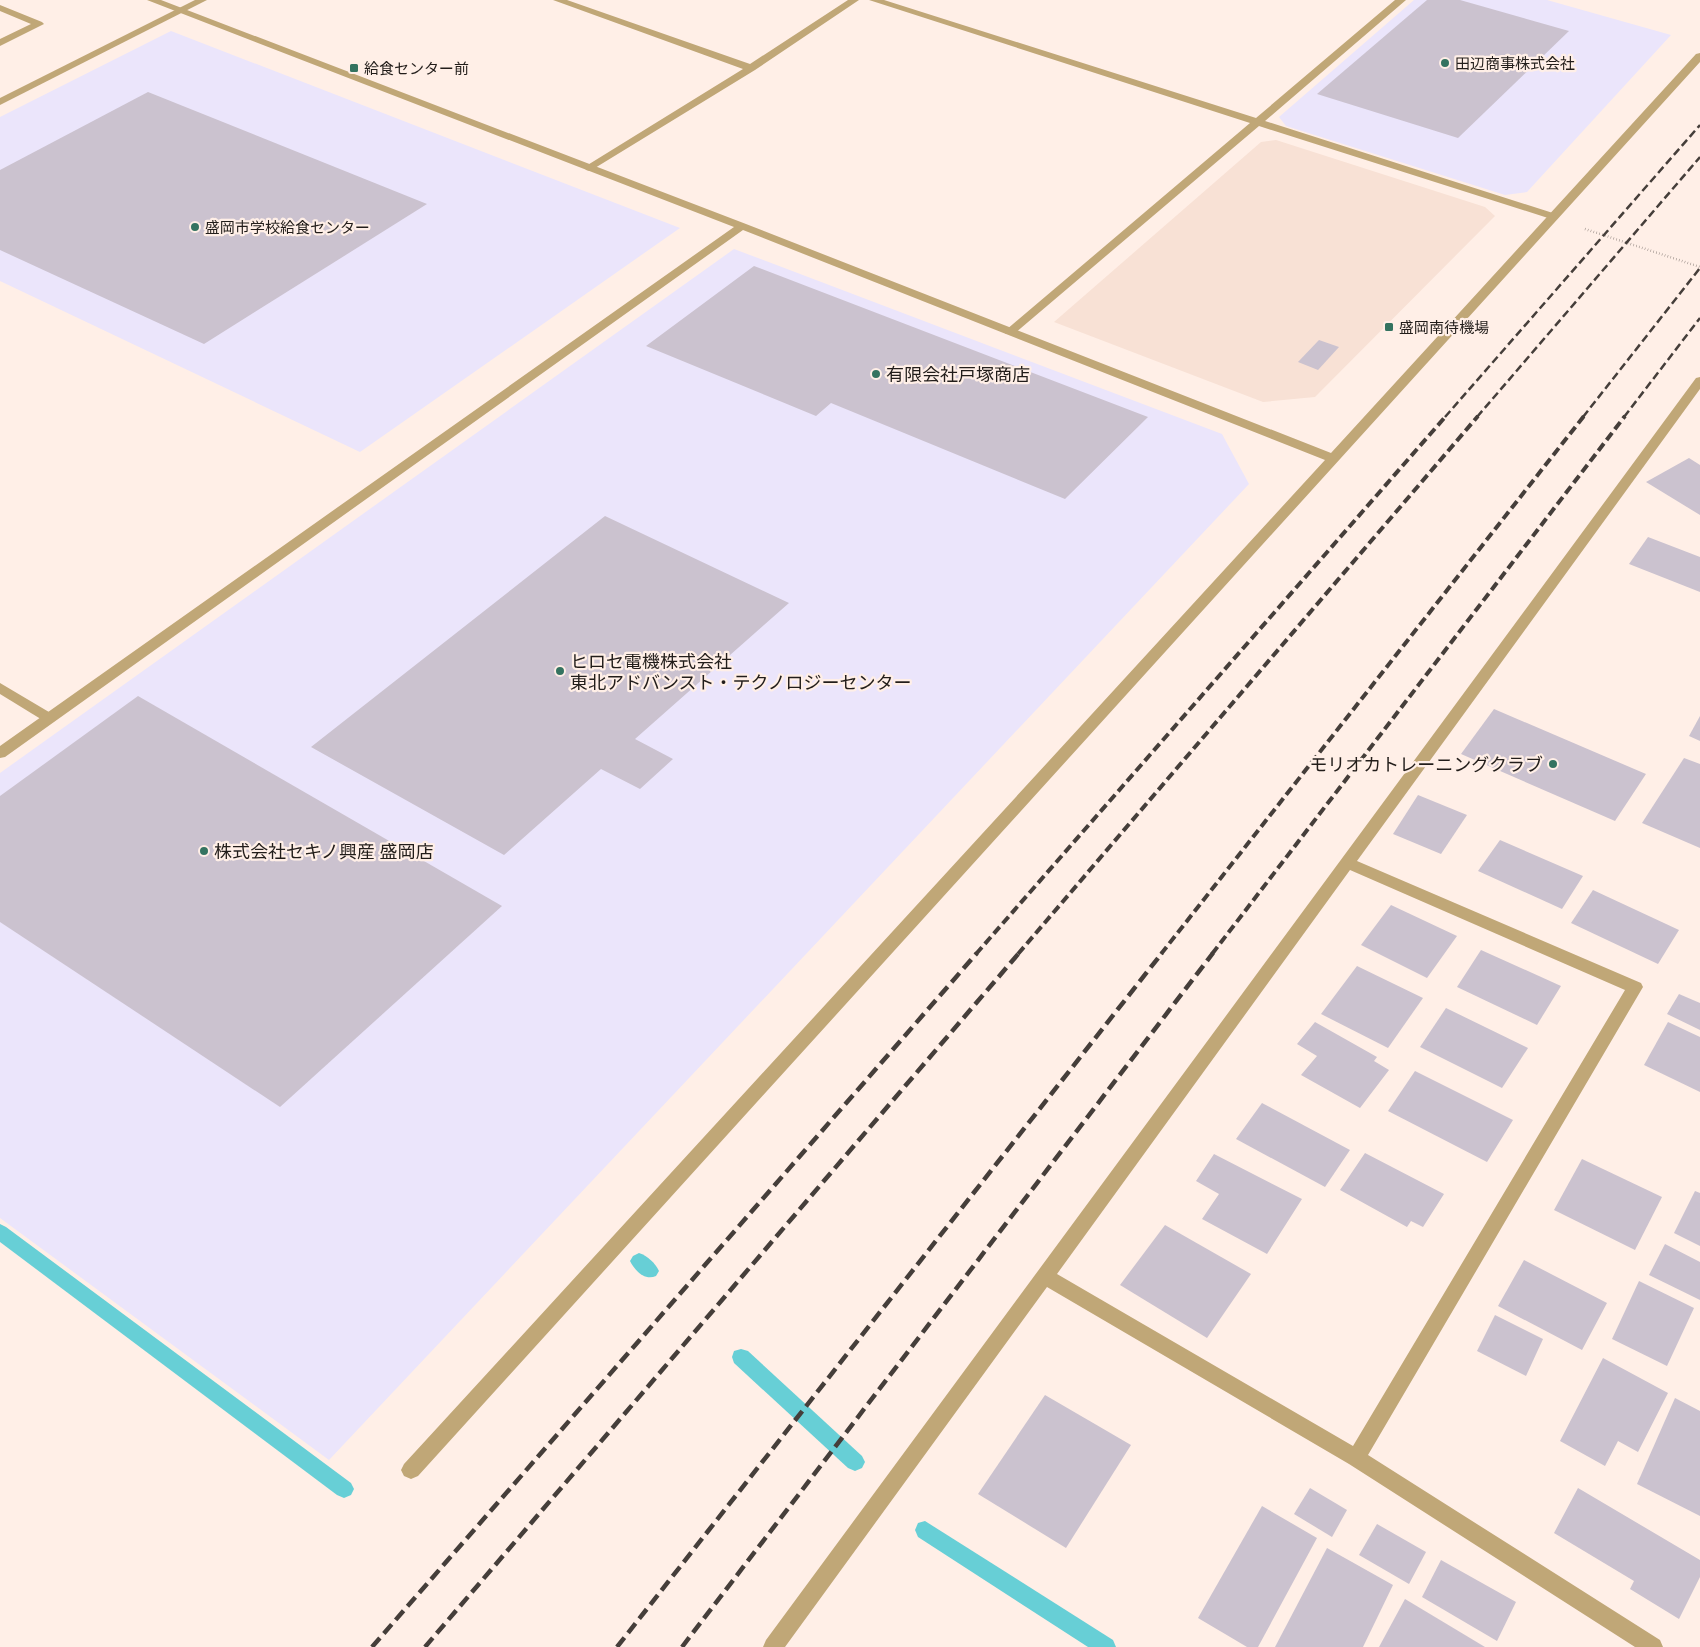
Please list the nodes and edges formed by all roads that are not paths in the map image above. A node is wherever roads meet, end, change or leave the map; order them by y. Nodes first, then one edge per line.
1 (152, 0) edge
2 (202, 0) edge
3 (558, 0) edge
4 (854, 0) edge
5 (874, 0) edge
6 (1401, 0) edge
7 (0, 8) edge
8 (181, 11) junction
9 (0, 43) edge
10 (1700, 56) edge
11 (751, 68) junction
12 (0, 102) edge
13 (1258, 123) junction
14 (590, 168) junction
15 (1552, 216) junction
16 (742, 226) junction
17 (1010, 332) junction
18 (1700, 381) edge
19 (1332, 458) junction
20 (0, 688) edge
21 (50, 718) junction
22 (0, 753) edge
23 (1346, 862) junction
24 (1046, 1277) junction
25 (1356, 1458) junction
26 (411, 1470) dead end
27 (774, 1647) edge
28 (1653, 1647) edge

1 - 8 street
2 - 8 street
3 - 11 street
4 - 11 street
5 - 13 street
6 - 13 street
7 - 9 street
8 - 12 street
8 - 14 street
10 - 15 street
11 - 14 street
13 - 15 street
13 - 17 street
14 - 16 street
15 - 19 street
16 - 17 street
16 - 21 street
17 - 19 street
18 - 23 street
19 - 26 street
20 - 21 street
21 - 22 street
23 - 24 street
23 - 25 street
24 - 25 street
24 - 27 street
25 - 28 street

